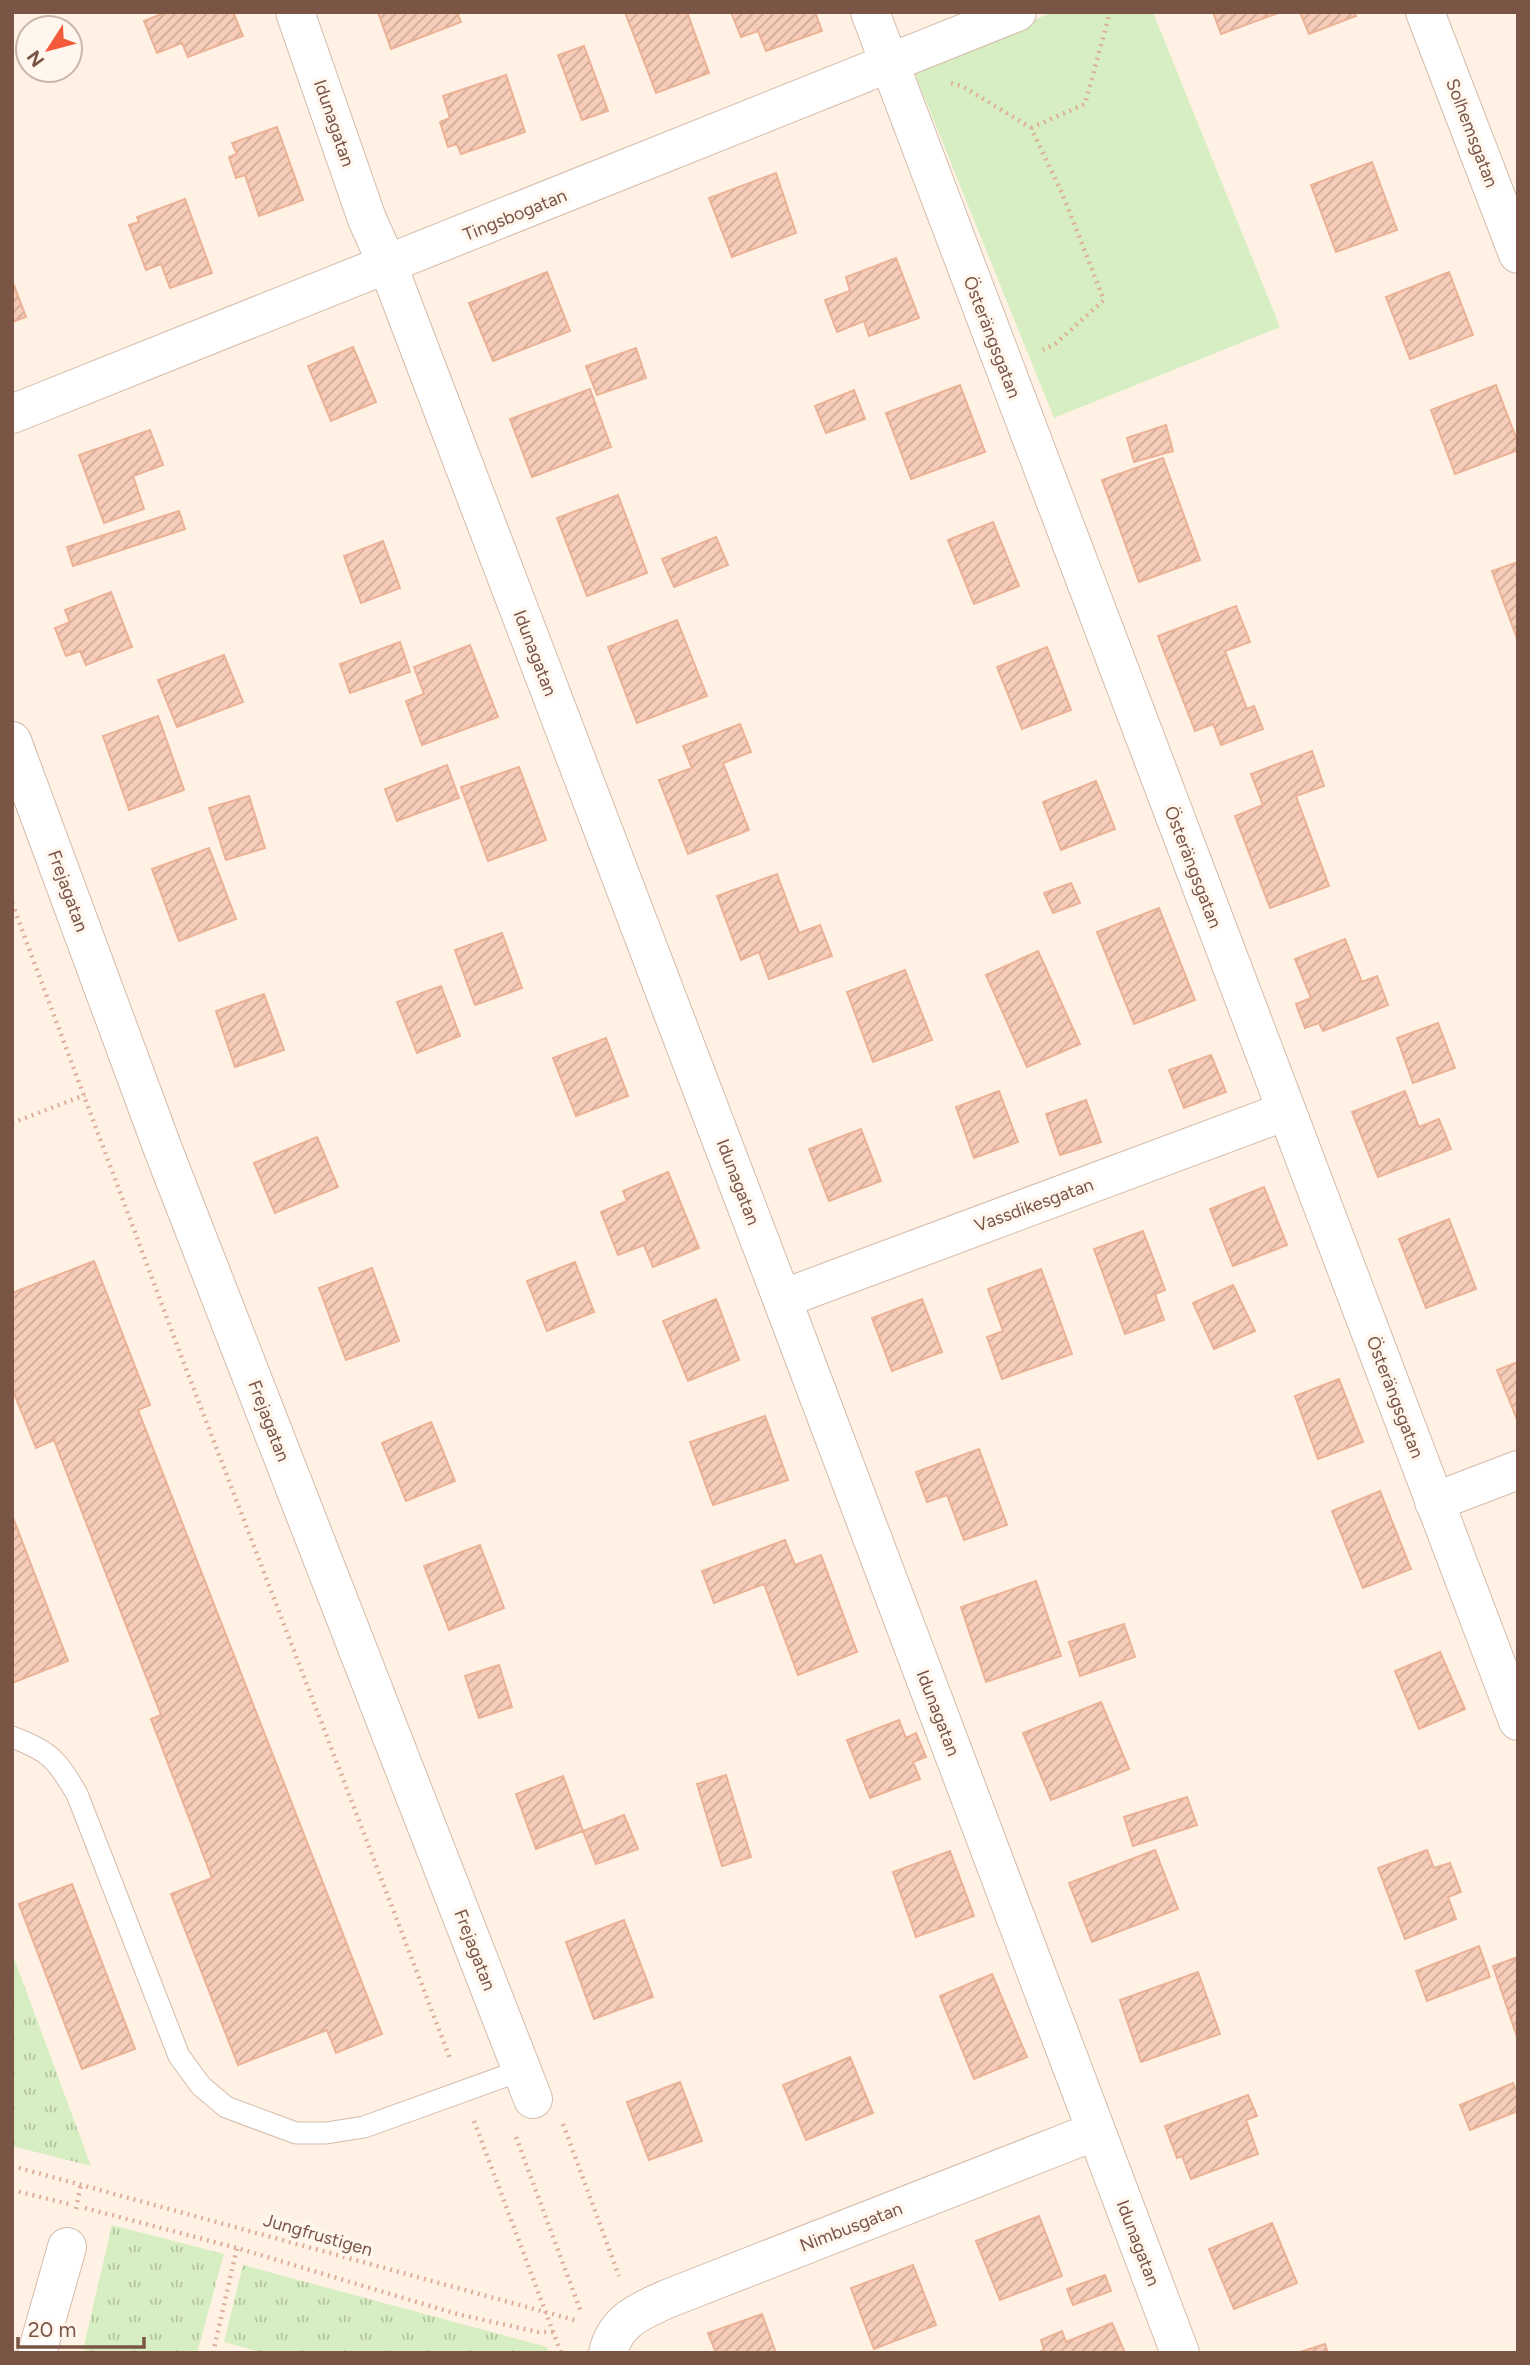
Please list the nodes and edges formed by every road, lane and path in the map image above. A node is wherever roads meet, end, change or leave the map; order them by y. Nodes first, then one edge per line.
1 (295, 12) edge
2 (870, 12) edge
3 (1017, 12) edge
4 (1110, 12) edge
5 (1425, 12) edge
6 (890, 64) junction
7 (950, 82) dead end
8 (1031, 128) junction
9 (1518, 254) edge
10 (388, 266) junction
11 (1003, 367) junction
12 (12, 414) edge
13 (12, 741) edge
14 (12, 903) edge
15 (85, 1095) junction
16 (1286, 1111) junction
17 (12, 1123) edge
18 (782, 1299) junction
19 (1518, 1470) edge
20 (1434, 1502) junction
21 (1518, 1721) edge
22 (12, 1737) edge
23 (527, 2085) junction
24 (463, 2092) junction
25 (1096, 2131) junction
26 (12, 2166) edge
27 (12, 2190) edge
28 (67, 2247) dead end
29 (237, 2248) junction
30 (548, 2314) junction
31 (610, 2331) edge
32 (554, 2332) junction
33 (37, 2353) edge
34 (213, 2353) edge
35 (561, 2353) edge
36 (1180, 2353) edge

1 - 10 street, Idunagatan
2 - 6 street, Österängsgatan
3 - 6 street, Tingsbogatan
4 - 8 path
5 - 9 street, Solhemsgatan
6 - 10 street, Tingsbogatan
6 - 11 street, Österängsgatan
7 - 8 path
8 - 11 path
10 - 12 street, Tingsbogatan
10 - 18 street, Idunagatan
11 - 16 street, Österängsgatan
13 - 23 street, Frejagatan
14 - 15 path
15 - 17 path
15 - 24 path
16 - 18 street, Vassdikesgatan
16 - 20 street, Österängsgatan
18 - 25 street, Idunagatan
19 - 20 street
20 - 21 street, Österängsgatan
22 - 24 lane
23 - 24 lane
23 - 31 path
23 - 31 path
24 - 30 path
25 - 31 street, Nimbusgatan
25 - 36 street, Idunagatan
26 - 30 path, Jungfrustigen
27 - 29 path
28 - 33 street
29 - 32 path
29 - 34 path
30 - 31 path, Jungfrustigen
30 - 32 path
32 - 35 path

